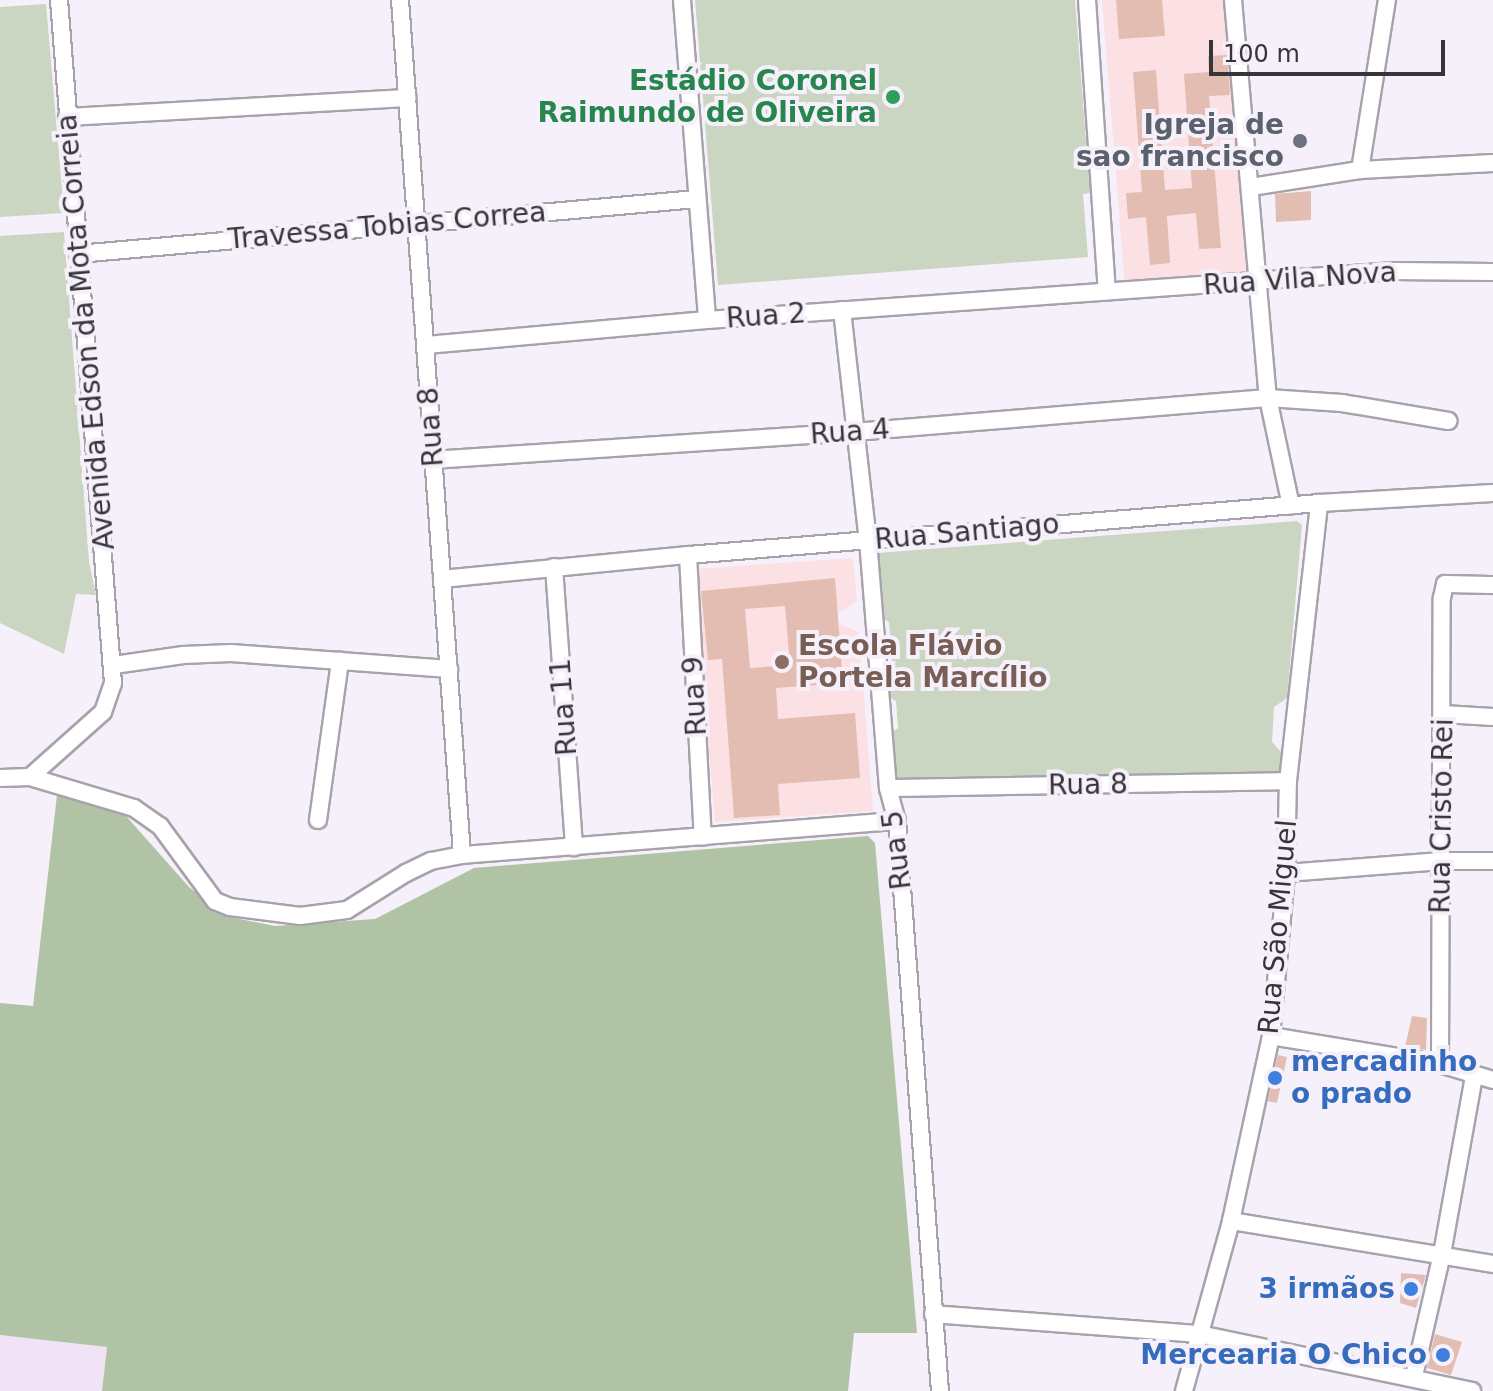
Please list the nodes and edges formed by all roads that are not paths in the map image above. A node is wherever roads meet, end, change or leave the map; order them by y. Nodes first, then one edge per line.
1 (59, 0) edge
2 (400, 0) edge
3 (682, 0) edge
4 (1087, 0) edge
5 (1233, 0) edge
6 (1387, 0) edge
7 (407, 98) junction
8 (67, 117) junction
9 (1493, 163) edge
10 (1360, 170) junction
11 (1251, 187) junction
12 (697, 199) junction
13 (416, 222) junction
14 (78, 254) junction
15 (1493, 272) edge
16 (1258, 283) junction
17 (1107, 291) junction
18 (842, 310) junction
19 (707, 320) junction
20 (426, 345) junction
21 (1268, 398) junction
22 (1448, 421) dead end
23 (854, 432) junction
24 (432, 460) junction
25 (1493, 493) edge
26 (1319, 503) junction
27 (1291, 506) junction
28 (868, 540) junction
29 (688, 555) junction
30 (554, 567) junction
31 (442, 579) junction
32 (1493, 585) edge
33 (340, 661) junction
34 (114, 665) junction
35 (449, 669) junction
36 (1443, 714) junction
37 (1493, 717) edge
38 (30, 777) junction
39 (0, 778) edge
40 (1288, 781) junction
41 (888, 788) junction
42 (318, 820) dead end
43 (897, 821) junction
44 (703, 837) junction
45 (574, 847) junction
46 (462, 855) junction
47 (1442, 861) junction
48 (1493, 861) edge
49 (1286, 873) junction
50 (1271, 1036) junction
51 (1440, 1064) junction
52 (1474, 1077) junction
53 (1493, 1080) edge
54 (1231, 1221) junction
55 (1442, 1254) junction
56 (1493, 1264) edge
57 (933, 1314) junction
58 (1199, 1334) junction
59 (1414, 1376) junction
60 (940, 1391) edge
61 (1184, 1391) edge
62 (1472, 1391) edge

1 - 8 street, Avenida Edson da Mota Correia
2 - 7 street, Rua 8
3 - 12 street
4 - 17 street
5 - 11 street
6 - 10 street
7 - 8 street
7 - 13 street, Rua 8
8 - 14 street, Avenida Edson da Mota Correia
9 - 10 street
10 - 11 street
11 - 16 street
12 - 13 street, Travessa Tobias Correa
12 - 19 street
13 - 14 street, Travessa Tobias Correa
13 - 20 street, Rua 8
14 - 34 street, Avenida Edson da Mota Correia
15 - 16 street, Rua Vila Nova
16 - 17 street, Rua Vila Nova
16 - 21 street
17 - 18 street, Rua 2
18 - 19 street, Rua 2
18 - 23 street, Rua 5
19 - 20 street, Rua 2
20 - 24 street, Rua 8
21 - 22 street, Rua 4
21 - 23 street, Rua 4
21 - 27 street
23 - 24 street, Rua 4
23 - 28 street, Rua 5
24 - 31 street, Rua 8
25 - 26 street, Rua Santiago
26 - 27 street, Rua Santiago
26 - 40 street, Rua São Miguel
27 - 28 street, Rua Santiago
28 - 29 street, Rua Santiago
28 - 41 street, Rua 5
29 - 30 street, Rua Santiago
29 - 44 street, Rua 9
30 - 31 street, Rua Santiago
30 - 45 street, Rua 11
31 - 35 street, Rua 8
32 - 36 street, Rua Cristo Rei
33 - 34 street
33 - 35 street
33 - 42 street
34 - 38 street, Avenida Edson da Mota Correia
35 - 46 street, Rua 8
36 - 37 street
36 - 47 street, Rua Cristo Rei
38 - 39 street
38 - 46 street
40 - 41 street, Rua 8
40 - 49 street, Rua São Miguel
41 - 43 street, Rua 5
43 - 44 street
43 - 57 street, Rua 5
44 - 45 street
45 - 46 street
47 - 48 street
47 - 49 street
47 - 51 street, Rua Cristo Rei
49 - 50 street, Rua São Miguel
50 - 51 street
50 - 54 street, Rua São Miguel
51 - 52 street
52 - 53 street
52 - 55 street
54 - 55 street
54 - 58 street, Rua São Miguel
55 - 56 street
55 - 59 street
57 - 58 street
57 - 60 street, Rua 5
58 - 59 street
58 - 61 street, Rua São Miguel
59 - 62 street

